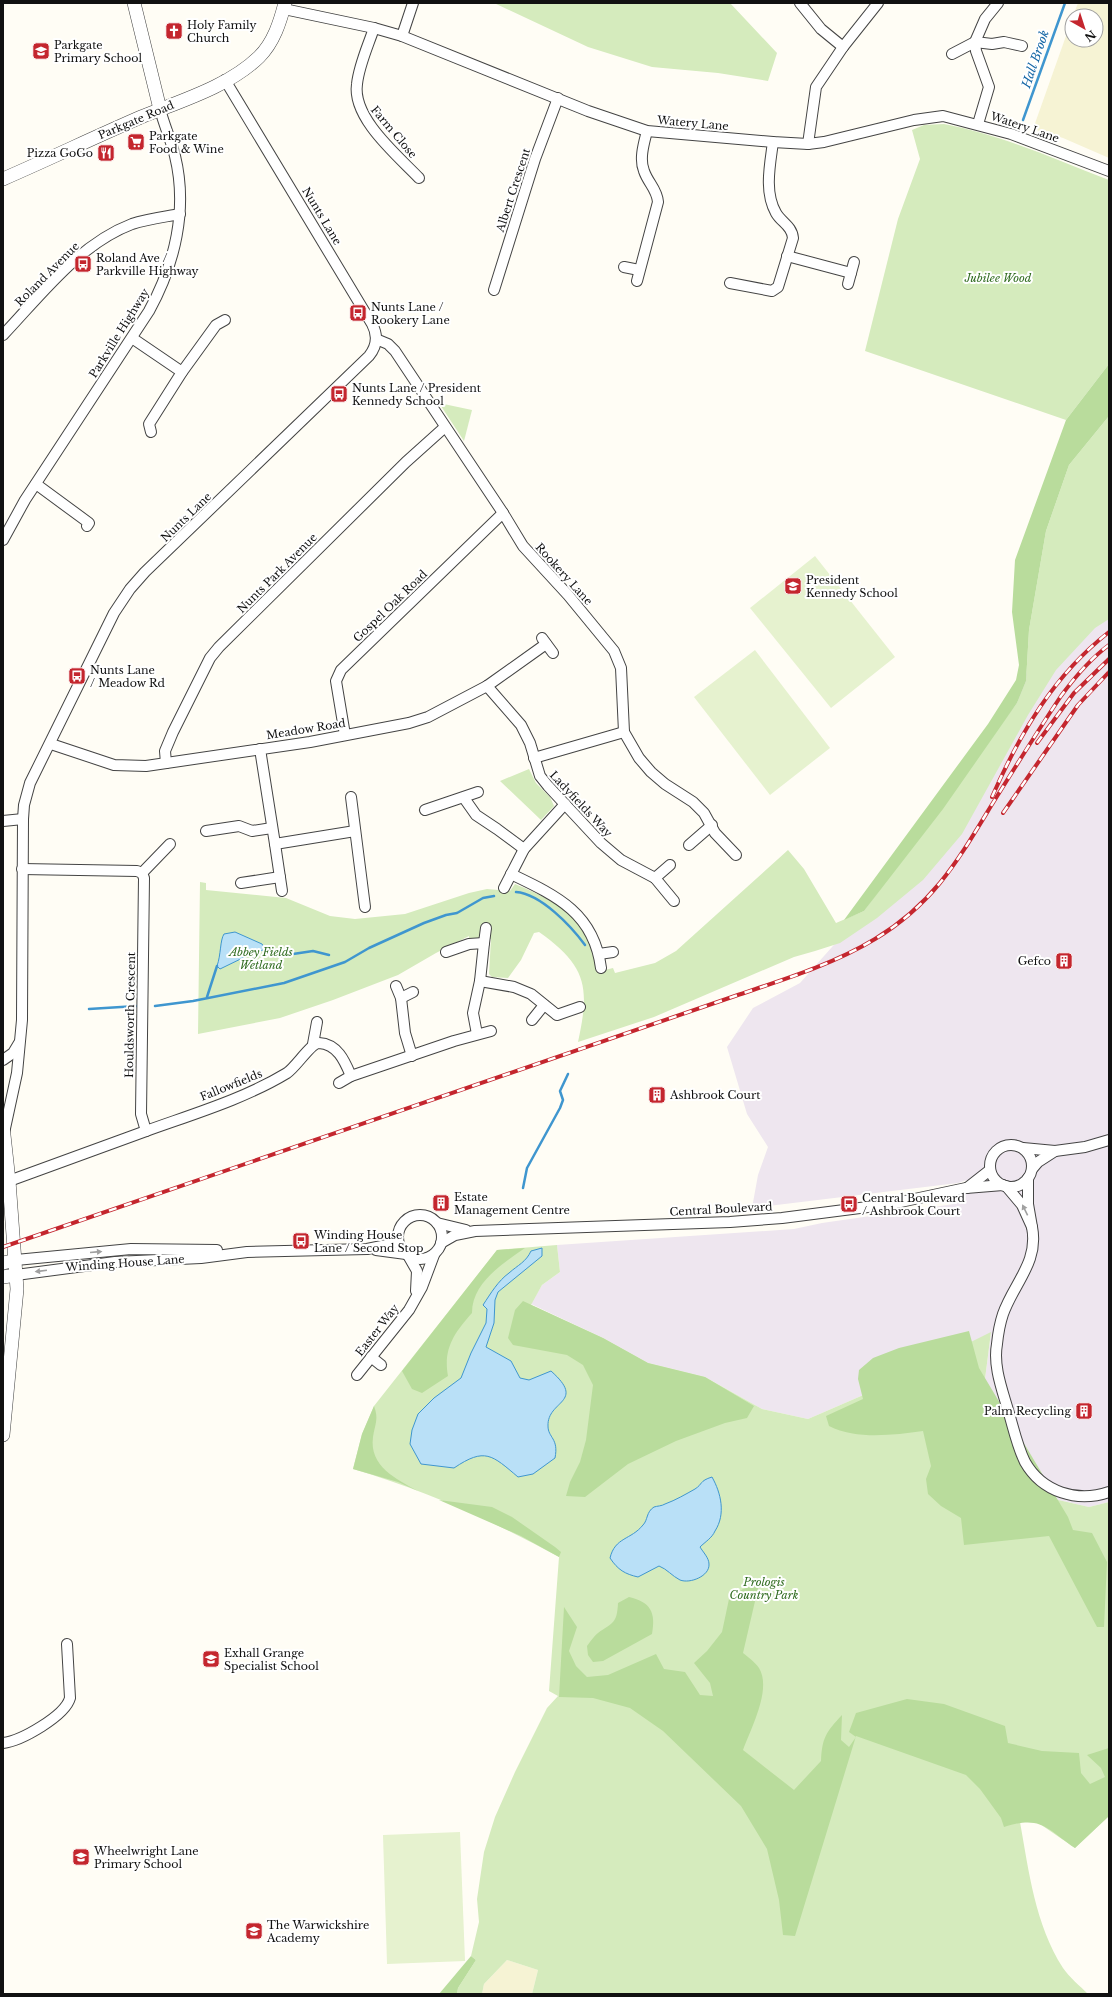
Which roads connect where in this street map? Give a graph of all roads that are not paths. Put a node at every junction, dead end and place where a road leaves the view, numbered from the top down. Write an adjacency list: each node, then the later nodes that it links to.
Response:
1 (134, 3): 15 (street)
2 (413, 3): 8 (street)
3 (800, 3): 11 (street)
4 (878, 3): 11 (street)
5 (998, 3): 9 (street)
6 (285, 6): 7 (street, Watery Lane); 13 (street, Parkgate Road)
7 (374, 28): 8 (street, Watery Lane); 21 (street, Farm Close)
8 (402, 36): 14 (street, Watery Lane)
9 (975, 42): 10 (street); 12 (street); 16 (street)
10 (1022, 46)
11 (843, 47): 19 (street)
12 (952, 54)
13 (225, 80): 15 (street, Parkgate Road); 36 (street, Nunts Lane)
14 (558, 98): 17 (street, Watery Lane); 32 (street, Albert Crescent)
15 (160, 109): 22 (street, Parkgate Road); 23 (street, Parkville Highway)
16 (978, 124): 19 (street, Watery Lane); 20 (street, Watery Lane)
17 (647, 131): 18 (street, Watery Lane); 27 (street)
18 (773, 142): 19 (street, Watery Lane); 24 (street)
19 (808, 144)
20 (1109, 171)
21 (419, 178)
22 (3, 179)
23 (180, 214): 34 (street, Roland Avenue); 35 (street, Parkville Highway)
24 (787, 256): 28 (street); 30 (street)
25 (854, 262): 28 (street)
26 (624, 267): 27 (street)
27 (639, 270): 29 (street)
28 (851, 273): 31 (street)
29 (637, 281)
30 (730, 283)
31 (848, 284)
32 (494, 290)
33 (225, 320): 37 (street)
34 (3, 335)
35 (132, 338): 37 (street); 40 (street, Parkville Highway)
36 (376, 339): 38 (street, Rookery Lane); 48 (street, Nunts Lane)
37 (182, 372): 39 (street)
38 (445, 427): 41 (street, Rookery Lane); 51 (street, Nunts Park Avenue)
39 (151, 432)
40 (36, 484): 42 (street); 43 (street, Parkville Highway)
41 (503, 513): 46 (street, Rookery Lane); 47 (street, Gospel Oak Road)
42 (89, 523)
43 (3, 540)
44 (552, 653): 45 (street, Meadow Road)
45 (487, 686): 47 (street, Meadow Road); 50 (street, Ladyfields Way)
46 (624, 732): 50 (street); 59 (street, Rookery Lane)
47 (345, 735): 49 (street, Meadow Road)
48 (51, 744): 51 (street, Meadow Road); 57 (street, Nunts Lane)
49 (260, 749): 51 (street, Meadow Road); 60 (street)
50 (534, 758): 55 (street, Ladyfields Way)
51 (166, 763)
52 (478, 792): 54 (street)
53 (351, 796): 62 (street)
54 (464, 798): 56 (street); 66 (street)
55 (565, 804): 66 (street); 73 (street, Ladyfields Way)
56 (425, 810)
57 (23, 819): 58 (street); 69 (street, Nunts Lane)
58 (3, 821)
59 (712, 825): 65 (street); 67 (street, Rookery Lane)
60 (272, 828): 61 (street); 64 (street)
61 (206, 831)
62 (355, 831): 64 (street); 78 (street)
63 (170, 844): 70 (street)
64 (275, 844): 72 (street)
65 (689, 846)
66 (524, 849): 71 (street)
67 (736, 855)
68 (670, 865): 73 (street)
69 (22, 868): 70 (street); 95 (street, Nunts Lane)
70 (142, 873): 102 (street, Houldsworth Crescent)
71 (511, 874): 75 (street); 83 (street)
72 (280, 878): 74 (street); 76 (street)
73 (655, 878): 77 (street, Ladyfields Way)
74 (241, 883)
75 (504, 887)
76 (282, 891)
77 (674, 900)
78 (365, 907)
79 (486, 928): 80 (street)
80 (484, 943): 81 (street); 85 (street)
81 (446, 952)
82 (613, 952): 83 (street)
83 (599, 954): 84 (street)
84 (601, 968)
85 (480, 981): 89 (street); 94 (street)
86 (396, 986): 88 (street)
87 (413, 992): 88 (street)
88 (402, 998): 97 (street)
89 (544, 1004): 90 (street); 91 (street)
90 (580, 1007)
91 (532, 1020)
92 (317, 1022): 96 (street, Fallowfields)
93 (491, 1031): 94 (street)
94 (477, 1034): 97 (street)
95 (21, 1036): 98 (street, Nunts Lane); 101 (street, Nunts Lane)
96 (313, 1044): 99 (street); 102 (street, Fallowfields)
97 (412, 1056): 99 (street)
98 (3, 1060)
99 (351, 1076): 100 (street)
100 (339, 1083)
101 (4, 1130): 108 (street)
102 (146, 1131): 108 (street)
103 (1109, 1140): 105 (street)
104 (1023, 1148): 105 (street); 106 (street); 107 (street)
105 (1055, 1151): 107 (street)
106 (990, 1170): 109 (street); 110 (street, Central Boulevard)
107 (1030, 1174): 109 (street); 112 (street)
108 (9, 1181): 120 (street)
109 (1004, 1186): 110 (street, Central Boulevard); 112 (street, one-way to 109)
110 (966, 1188): 113 (street, Central Boulevard)
111 (437, 1223): 113 (street, Central Boulevard); 114 (street); 115 (street)
112 (1032, 1227): 128 (street)
113 (475, 1231): 115 (street, Central Boulevard)
114 (398, 1234): 116 (street, Winding House Lane); 118 (street)
115 (441, 1243): 119 (street)
116 (367, 1249): 117 (street, Winding House Lane); 118 (street, Winding House Lane)
117 (247, 1252): 120 (street, Winding House Lane, one-way to 117); 121 (street, Winding House Lane, one-way to 121)
118 (408, 1255): 119 (street); 123 (street, Easter Way)
119 (434, 1255): 123 (street, Easter Way)
120 (9, 1261): 121 (street)
121 (16, 1274): 122 (street, Winding House Lane); 127 (street)
122 (3, 1277)
123 (415, 1299): 124 (street, Easter Way)
124 (371, 1357): 125 (street); 126 (street, Easter Way)
125 (381, 1365)
126 (358, 1374)
127 (3, 1435)
128 (1109, 1492)
129 (64, 1650): 130 (street)
130 (3, 1743)

